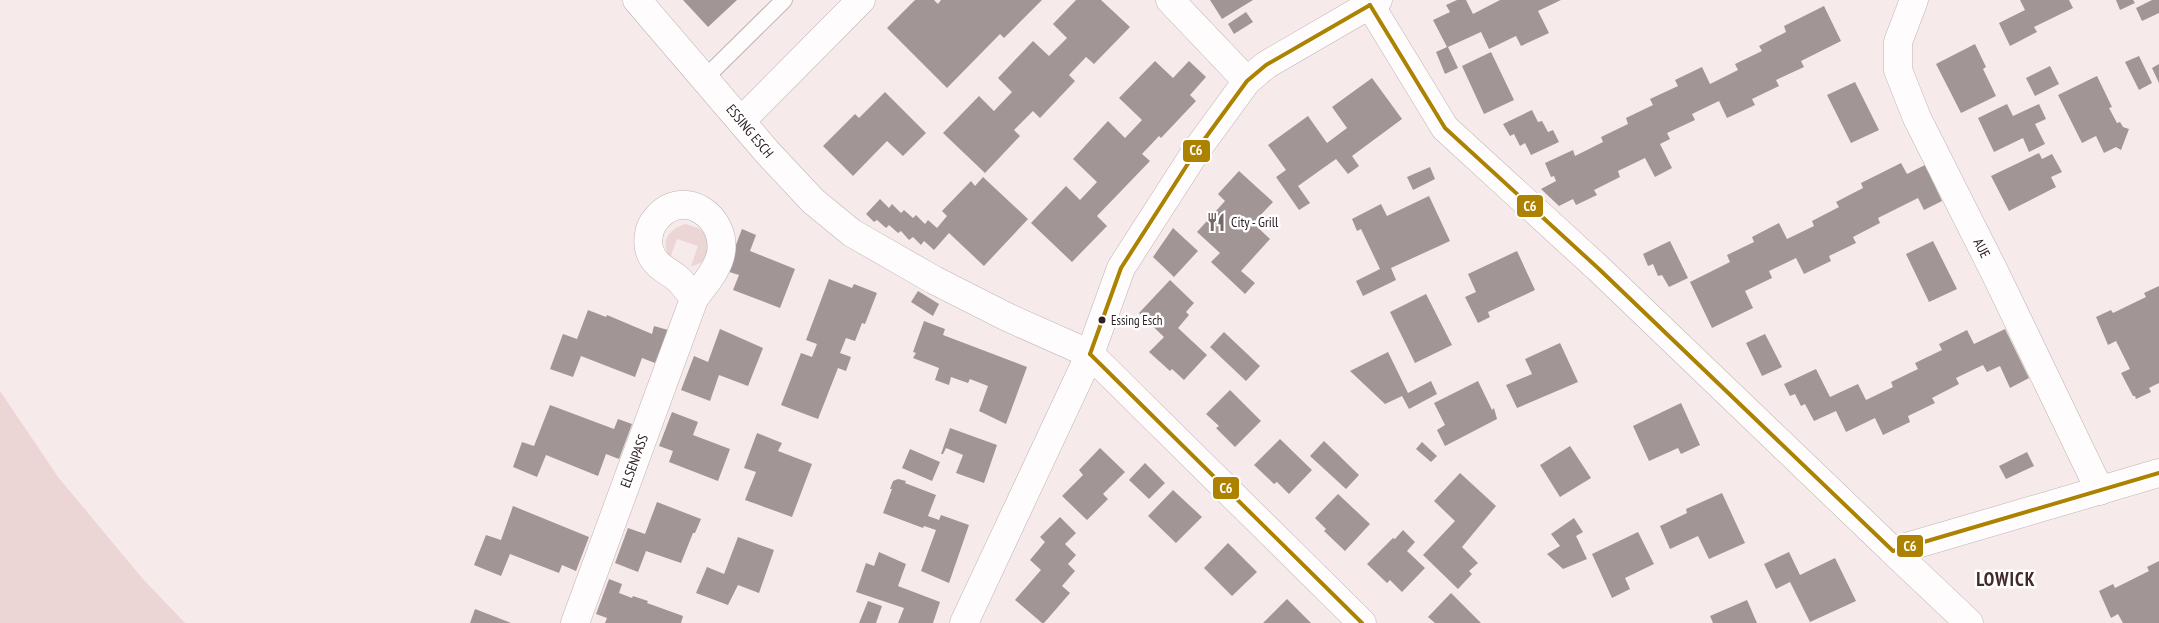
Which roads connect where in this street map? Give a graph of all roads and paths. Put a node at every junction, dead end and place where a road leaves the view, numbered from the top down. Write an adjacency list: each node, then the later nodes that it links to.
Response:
1 (637, 0): 7 (street, ESSING ESCH)
2 (784, 0): 7 (lane)
3 (860, 0): 9 (street)
4 (1170, 0): 8 (street)
5 (1914, 0): 13 (street, AUE)
6 (1371, 2): 8 (street); 14 (street)
7 (705, 78): 9 (street, ESSING ESCH)
8 (1247, 81): 11 (street)
9 (741, 121): 11 (street, ESSING ESCH)
10 (694, 299): 15 (street, ELSENPASS)
11 (1090, 354): 16 (street); 17 (street)
12 (2159, 473): 13 (street)
13 (2100, 490): 14 (street)
14 (1893, 551): 18 (street)
15 (575, 623)
16 (964, 623)
17 (1362, 623)
18 (1969, 623)

